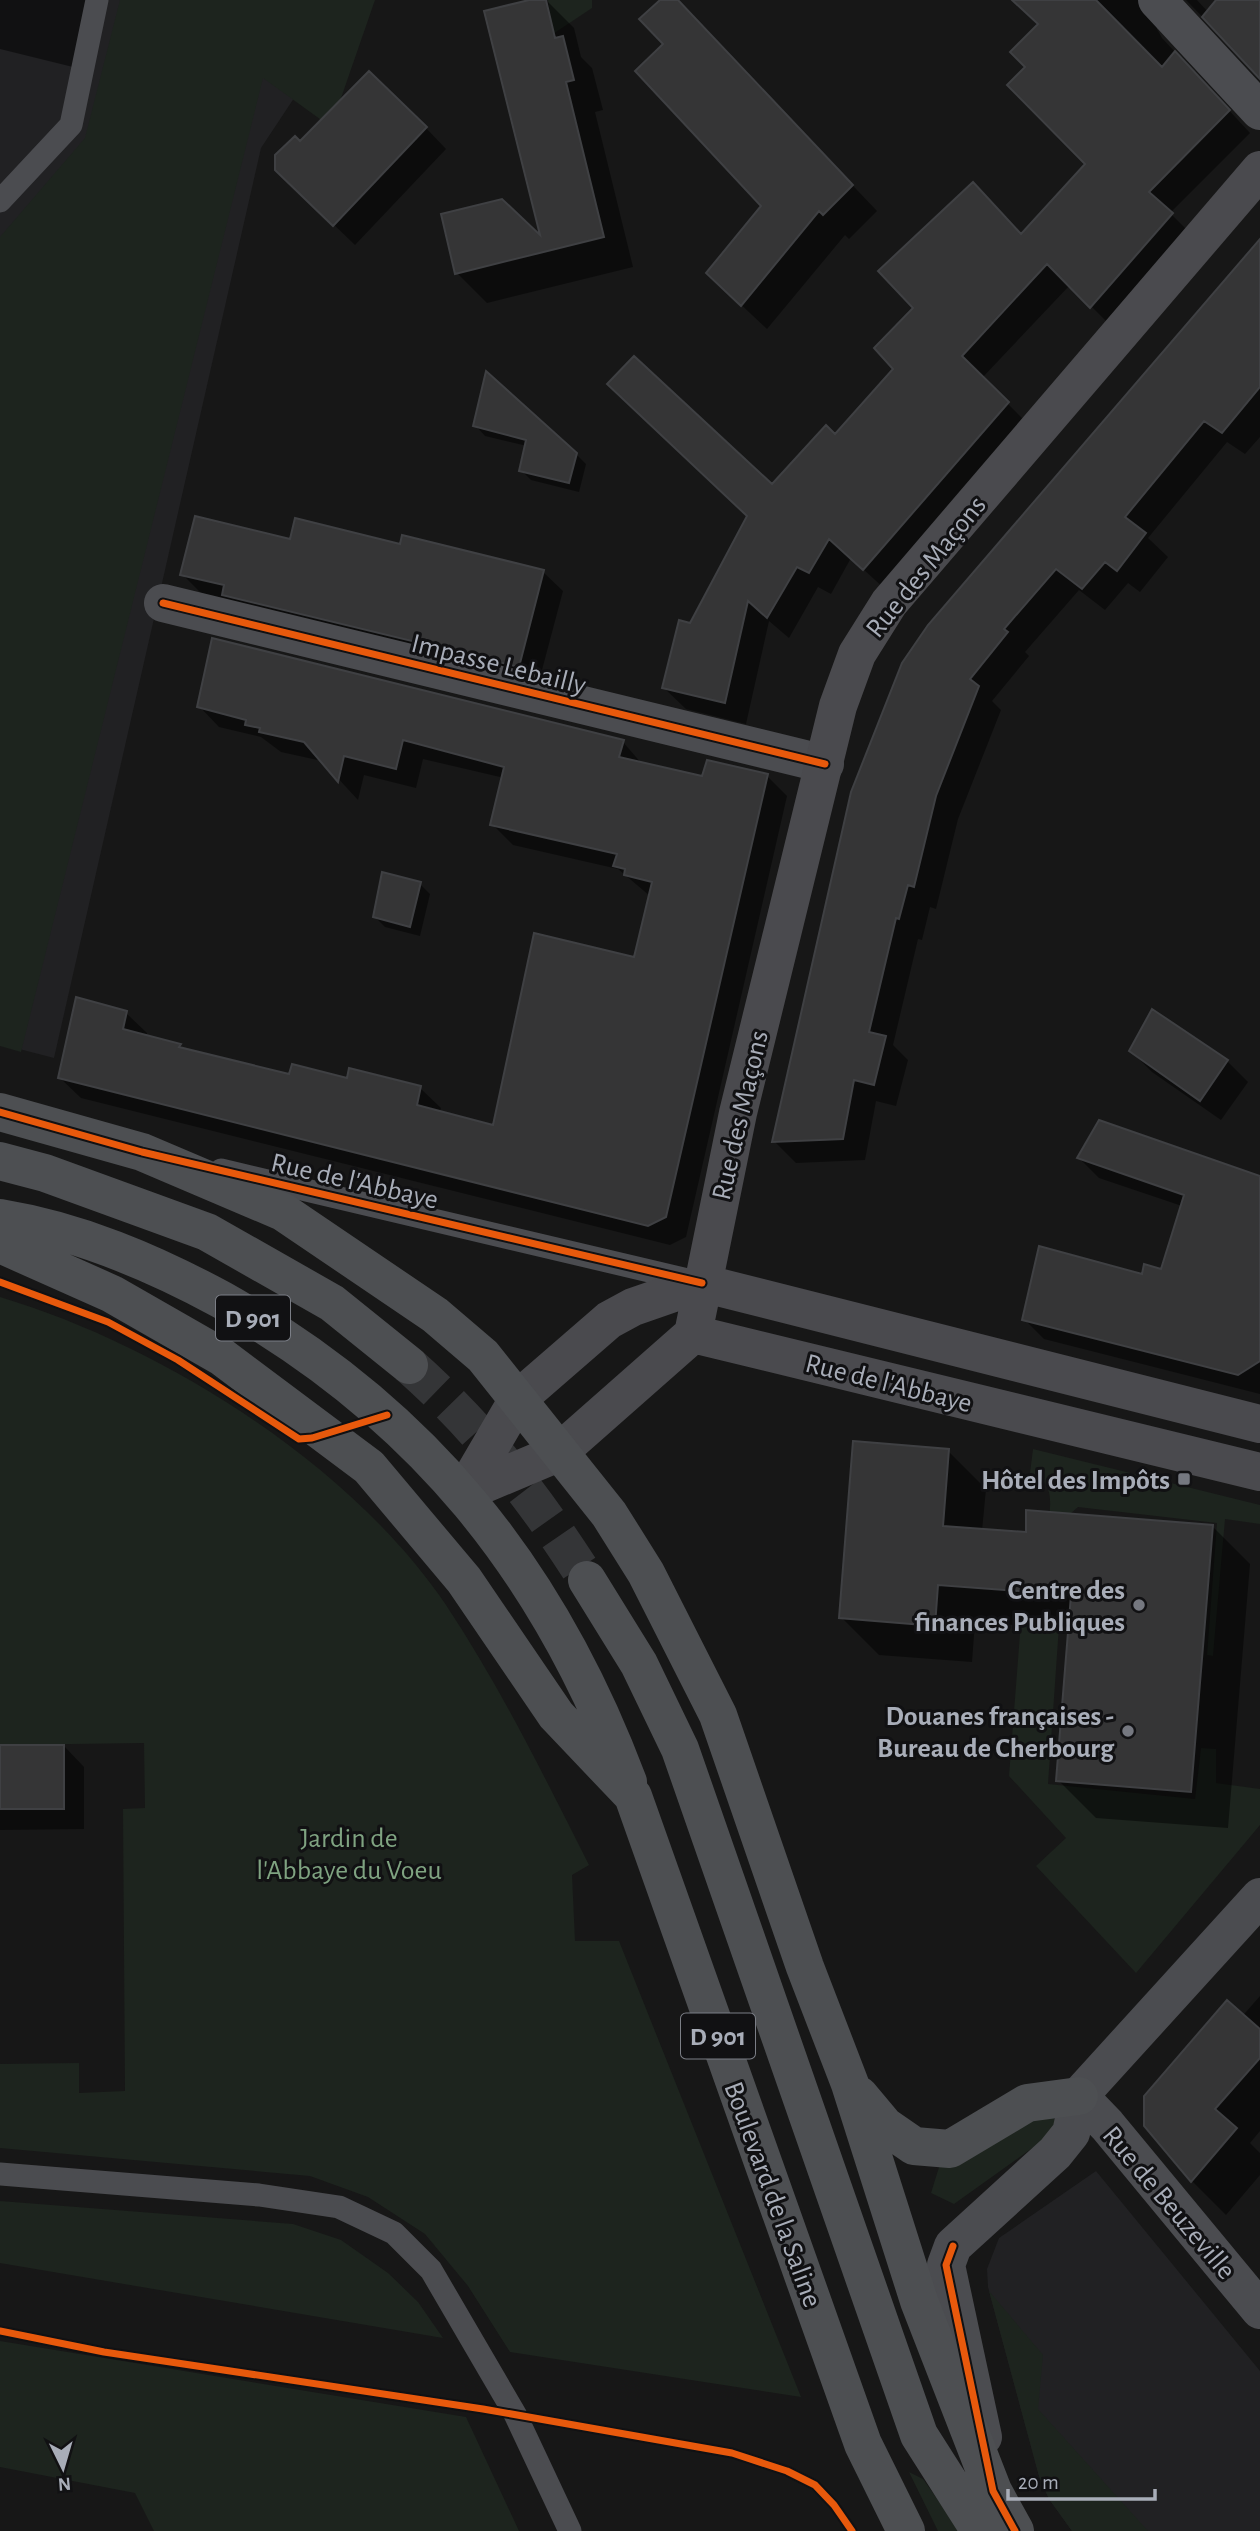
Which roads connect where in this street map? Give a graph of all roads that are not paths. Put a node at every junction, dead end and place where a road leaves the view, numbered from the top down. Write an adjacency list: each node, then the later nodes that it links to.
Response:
1 (97, 0): 5 (lane)
2 (1157, 0): 3 (street)
3 (1260, 111)
4 (1260, 170): 7 (main road, Rue des Maçons)
5 (0, 201)
6 (163, 603): 7 (street, Impasse Lebailly)
7 (825, 764): 13 (main road, Rue des Maçons)
8 (0, 1112): 9 (main road, Rue de l'Abbaye)
9 (142, 1152): 13 (lane, Rue de l'Abbaye); 16 (main road, Rue de l'Abbaye)
10 (0, 1161): 15 (main road, D 901)
11 (0, 1218): 20 (main road, D 901)
12 (0, 1244): 22 (main road, Boulevard de la Saline / D 901)
13 (702, 1283): 14 (main road, Rue des Maçons); 16 (main road); 17 (main road, Rue de l'Abbaye)
14 (693, 1334): 18 (main road); 19 (main road, Rue de l'Abbaye)
15 (409, 1365)
16 (518, 1399): 18 (main road, Rue de l'Abbaye); 20 (main road)
17 (1260, 1424)
18 (558, 1453): 20 (main road); 24 (main road, Rue de l'Abbaye)
19 (1260, 1472)
20 (463, 1493): 22 (main road, D 901)
21 (587, 1580): 25 (main road, Boulevard de la Saline / D 901)
22 (633, 1796): 32 (main road, Boulevard de la Saline / D 901)
23 (1260, 1897): 27 (street)
24 (805, 1967): 25 (main road); 26 (main road)
25 (755, 1968): 33 (main road, Boulevard de la Saline / D 901)
26 (850, 2084): 27 (main road); 30 (main road)
27 (1079, 2096): 29 (street, Rue de Beuzeville); 30 (street)
28 (0, 2174): 31 (lane)
29 (1260, 2310)
30 (993, 2491): 34 (main road)
31 (570, 2531)
32 (906, 2531)
33 (980, 2531)
34 (1015, 2531)

